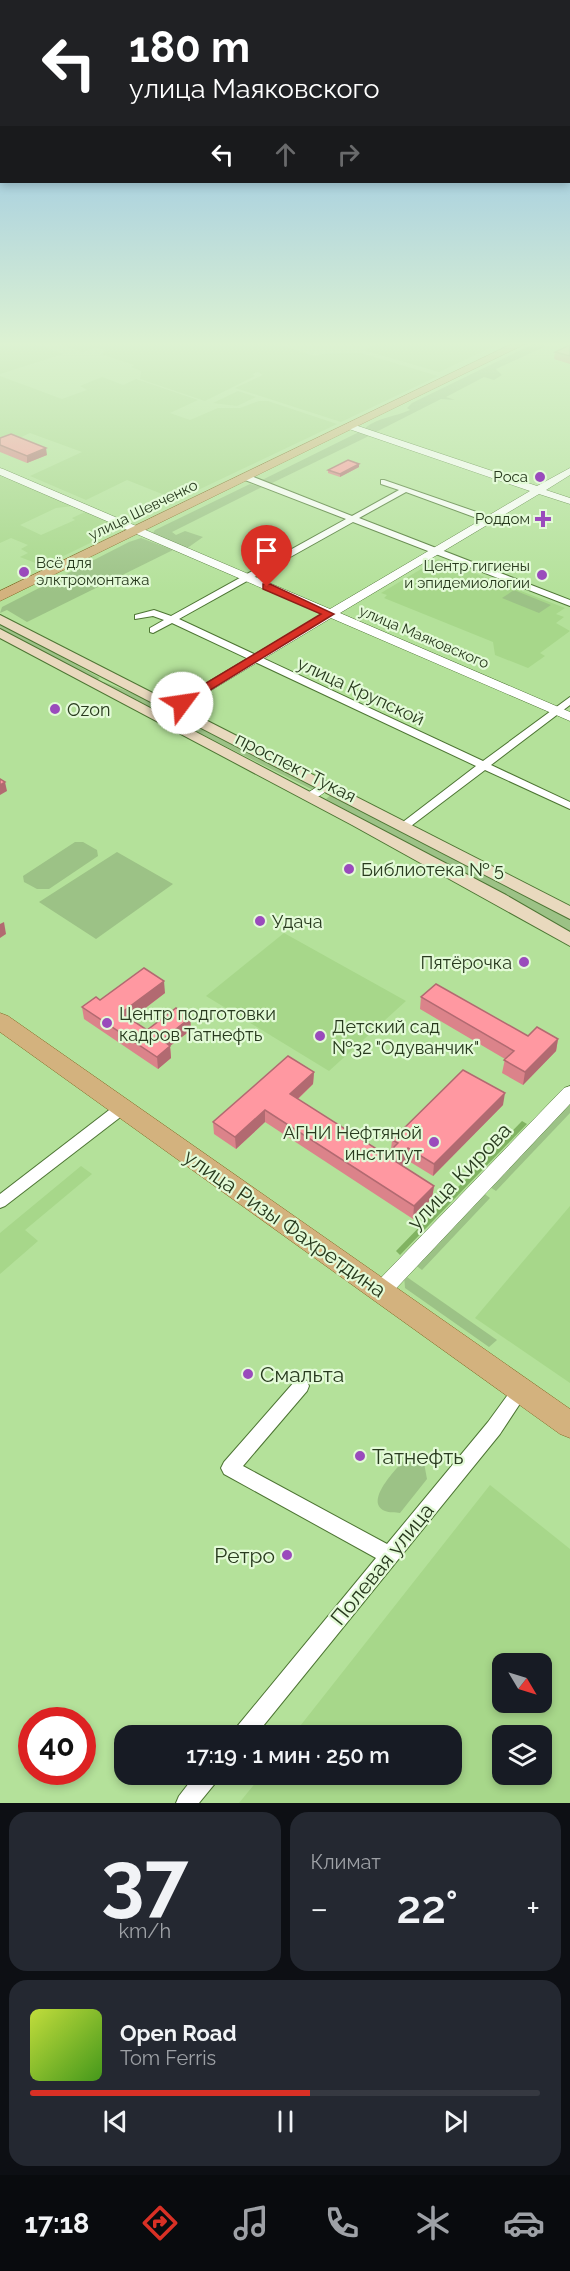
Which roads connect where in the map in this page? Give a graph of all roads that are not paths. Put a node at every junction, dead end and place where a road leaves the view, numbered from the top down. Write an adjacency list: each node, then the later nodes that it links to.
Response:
1 (356, 425): 2 (main road, улица Шевченко)
2 (352, 427): 5 (main road, улица Шевченко); 8 (street)
3 (0, 471): 12 (street, улица Маяковского)
4 (570, 471): 8 (street)
5 (248, 478): 10 (street); 12 (main road, улица Шевченко)
6 (384, 482): 7 (street)
7 (406, 489): 10 (street); 11 (street)
8 (537, 490): 9 (street); 11 (street)
9 (570, 501)
10 (352, 519): 13 (street); 14 (street)
11 (488, 519): 13 (street)
12 (138, 531): 14 (street, улица Маяковского); 15 (main road, улица Шевченко)
13 (436, 551): 16 (street); 17 (street)
14 (246, 578): 17 (street, улица Маяковского); 20 (street)
15 (0, 597)
16 (570, 603)
17 (329, 614): 23 (street); 27 (street, улица Маяковского)
18 (138, 617): 20 (street, улица Крупской)
19 (0, 619): 24 (main road, проспект Тукая)
20 (171, 619): 21 (street); 23 (street, улица Крупской)
21 (153, 630)
22 (0, 633): 24 (main road, проспект Тукая)
23 (254, 659): 26 (street); 29 (street, улица Крупской)
24 (102, 680): 26 (main road, проспект Тукая); 30 (main road, проспект Тукая)
25 (570, 700): 27 (street)
26 (171, 709): 30 (main road, проспект Тукая)
27 (555, 711): 28 (street, улица Маяковского); 29 (street)
28 (570, 717)
29 (484, 767): 31 (street, улица Крупской); 32 (street)
30 (317, 791): 32 (main road, проспект Тукая); 34 (main road, проспект Тукая)
31 (570, 806)
32 (403, 827): 33 (main road, проспект Тукая)
33 (570, 913)
34 (570, 940)
35 (0, 1021): 37 (main road, улица Ризы Фахретдина)
36 (570, 1093): 39 (street, улица Кирова)
37 (122, 1108): 38 (street); 39 (main road, улица Ризы Фахретдина)
38 (0, 1202)
39 (381, 1291): 41 (main road, улица Ризы Фахретдина)
40 (301, 1386): 43 (street)
41 (521, 1390): 42 (main road, улица Ризы Фахретдина); 43 (street, Полевая улица)
42 (570, 1425)
43 (389, 1555): 44 (street, Полевая улица)
44 (251, 1725)
45 (201, 1785): 46 (street)
46 (186, 1803)

